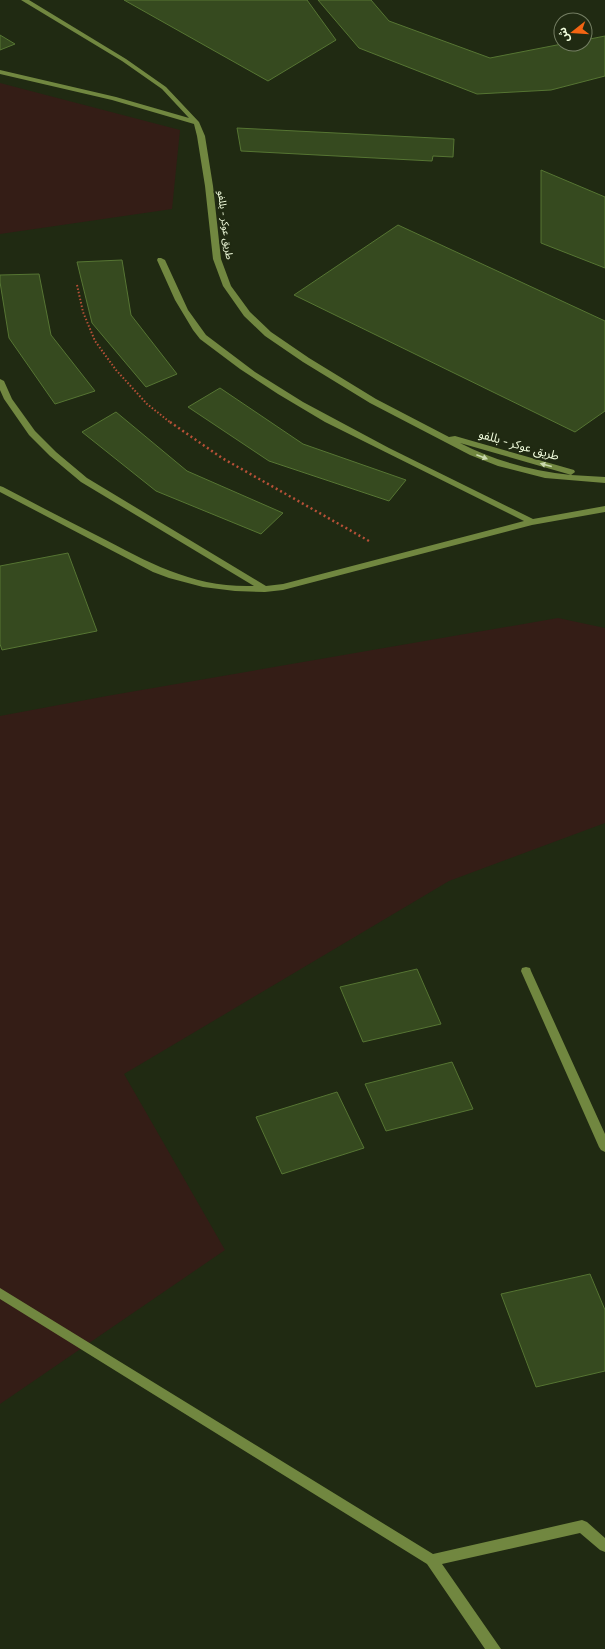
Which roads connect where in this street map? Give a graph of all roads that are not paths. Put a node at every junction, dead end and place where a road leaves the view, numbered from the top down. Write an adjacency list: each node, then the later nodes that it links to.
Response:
1 (24, 0): 3 (street, طريق عوكر - بللفو)
2 (0, 72): 3 (street)
3 (197, 123): 6 (street, طريق عوكر - بللفو)
4 (162, 260): 9 (street)
5 (0, 381): 10 (street)
6 (601, 479)
7 (0, 489): 10 (street)
8 (605, 510): 9 (street)
9 (532, 522): 10 (street)
10 (265, 589)
11 (526, 972): 12 (street)
12 (605, 1146)
13 (0, 1293): 15 (street)
14 (605, 1546): 15 (street)
15 (432, 1560): 16 (street)
16 (494, 1649)

